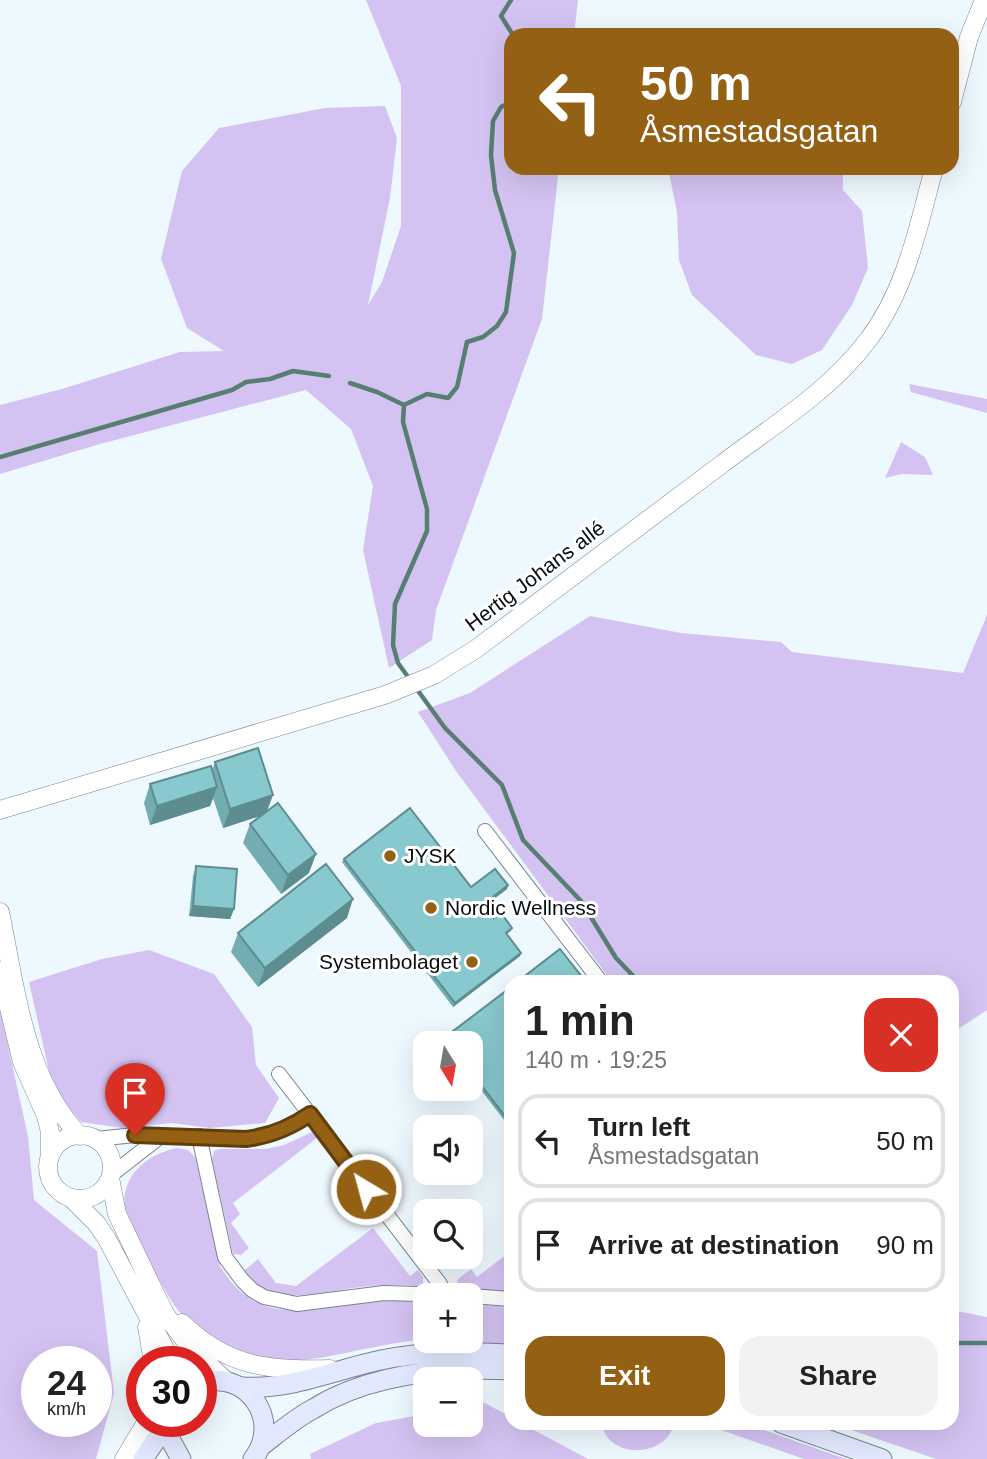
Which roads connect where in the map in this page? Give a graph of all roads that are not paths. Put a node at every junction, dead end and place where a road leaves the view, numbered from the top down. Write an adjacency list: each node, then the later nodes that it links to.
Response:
1 (984, 0): 2 (street)
2 (959, 75)
3 (932, 175): 4 (street, Hertig Johans allé)
4 (0, 810)
5 (485, 831): 8 (street)
6 (0, 912): 13 (street)
7 (0, 971): 14 (street)
8 (596, 975)
9 (279, 1074): 10 (street)
10 (310, 1114): 12 (street); 17 (street)
11 (161, 1136): 12 (street); 13 (street); 15 (street)
12 (199, 1136): 19 (street)
13 (88, 1138): 14 (street); 15 (street)
14 (50, 1157): 16 (street)
15 (111, 1177): 16 (street); 18 (street)
16 (70, 1197): 22 (street)
17 (439, 1283)
18 (154, 1287): 26 (street); 29 (street)
19 (413, 1293)
20 (483, 1297): 21 (street)
21 (504, 1298)
22 (143, 1309): 23 (street); 24 (street)
23 (150, 1346)
24 (163, 1346)
25 (504, 1354): 26 (main road)
26 (345, 1368): 29 (main road)
27 (504, 1370): 34 (main road)
28 (217, 1383): 29 (main road)
29 (234, 1384): 34 (main road)
30 (801, 1430): 38 (main road)
31 (137, 1437): 35 (street)
32 (158, 1437): 36 (main road)
33 (170, 1437): 37 (main road)
34 (257, 1454)
35 (124, 1459)
36 (143, 1459)
37 (181, 1459)
38 (882, 1459)

